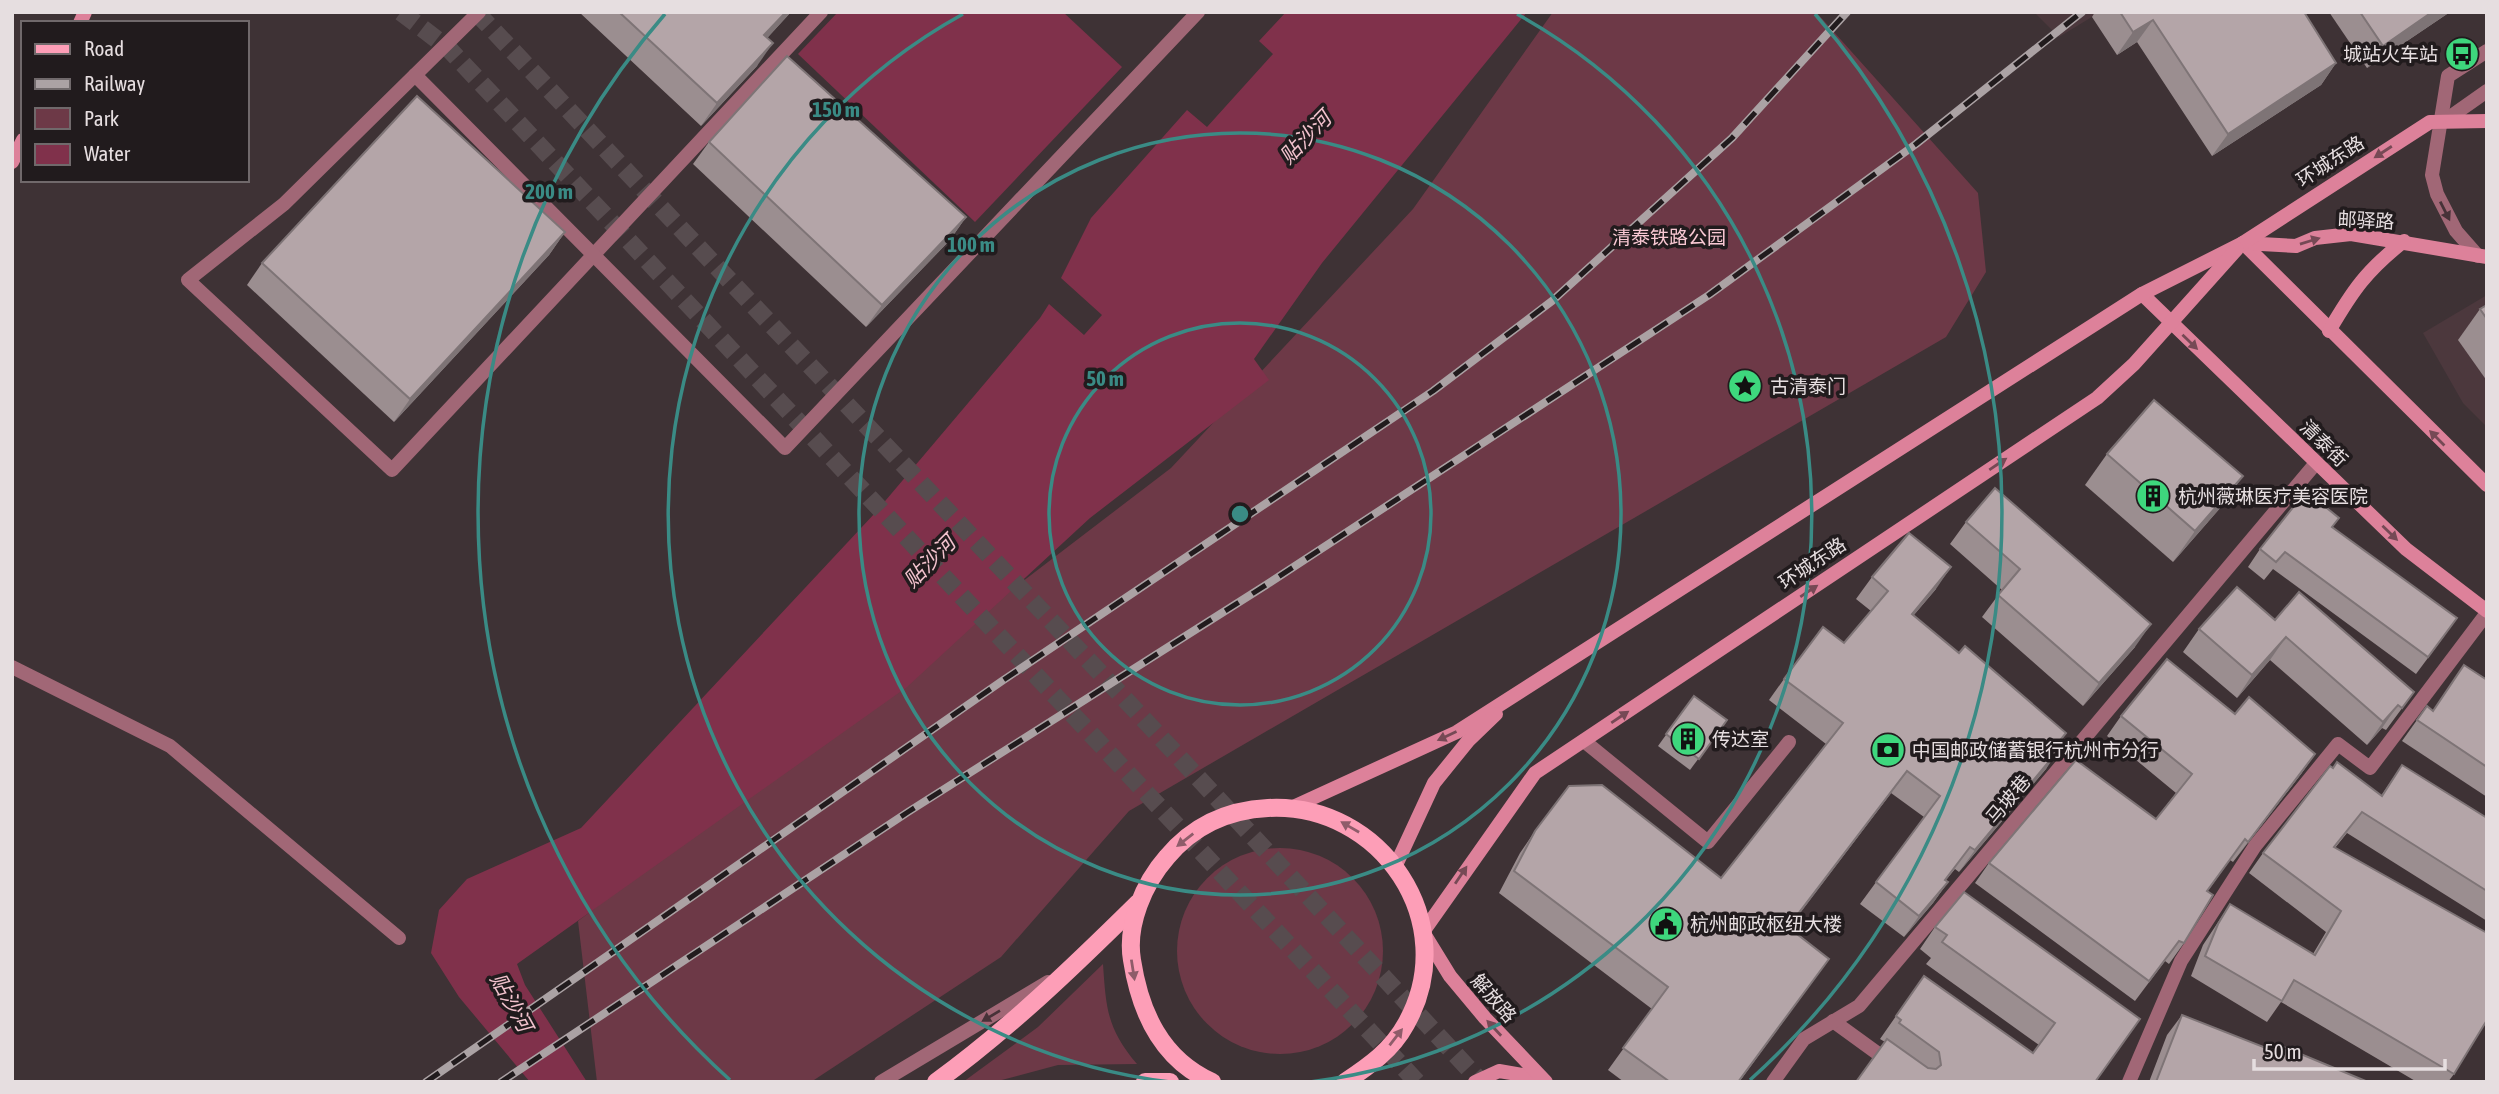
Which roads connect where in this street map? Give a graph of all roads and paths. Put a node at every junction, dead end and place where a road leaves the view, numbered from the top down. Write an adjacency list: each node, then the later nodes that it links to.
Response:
1 (479, 12): 5 (street)
2 (821, 12): 13 (street)
3 (1198, 12): 13 (street)
4 (2487, 51): 8 (street)
5 (415, 75): 13 (street); 13 (street)
6 (2487, 91): 8 (street, 环城东路)
7 (2487, 121): 8 (main road, 环城东路)
8 (2442, 122): 12 (main road, 环城东路, one-way to 12); 14 (street, one-way to 14)
9 (21, 144): 10 (main road)
10 (12, 162)
11 (2404, 241): 12 (main road, 邮驿路, one-way to 11); 14 (main road, 邮驿路); 17 (main road)
12 (2243, 243): 15 (main road, 环城东路); 16 (main road, 环城东路); 17 (main road)
13 (592, 256)
14 (2482, 257)
15 (2142, 294): 16 (main road, 清泰街); 22 (main road, 环城东路)
16 (2171, 323): 18 (main road, 清泰街, one-way to 18); 23 (main road, 环城东路, one-way to 16)
17 (2329, 331): 19 (main road, one-way to 17)
18 (2316, 463): 20 (main road, 清泰街, one-way to 20); 31 (street, 马坡巷)
19 (2487, 485)
20 (2487, 612): 42 (street)
21 (12, 667): 29 (street)
22 (1525, 687): 25 (main road, one-way to 25); 26 (main road)
23 (1584, 741): 24 (street); 28 (main road, 环城东路, one-way to 23)
24 (1789, 742)
25 (1293, 807): 26 (main road, one-way to 25); 27 (main road, one-way to 27)
26 (1396, 865): 28 (main road)
27 (1138, 903): 30 (main road); 37 (main road, one-way to 37)
28 (1423, 932): 32 (main road, 解放路, one-way to 28); 38 (main road, one-way to 28)
29 (398, 937)
30 (1071, 969): 33 (street, one-way to 33); 34 (main road)
31 (1833, 1021): 40 (street, 马坡巷); 41 (street)
32 (1544, 1080): 39 (main road)
33 (881, 1082)
34 (936, 1082)
35 (1145, 1082): 36 (main road)
36 (1170, 1082)
37 (1212, 1082)
38 (1345, 1082)
39 (1475, 1082)
40 (1773, 1082)
41 (1917, 1082)
42 (2129, 1082)

